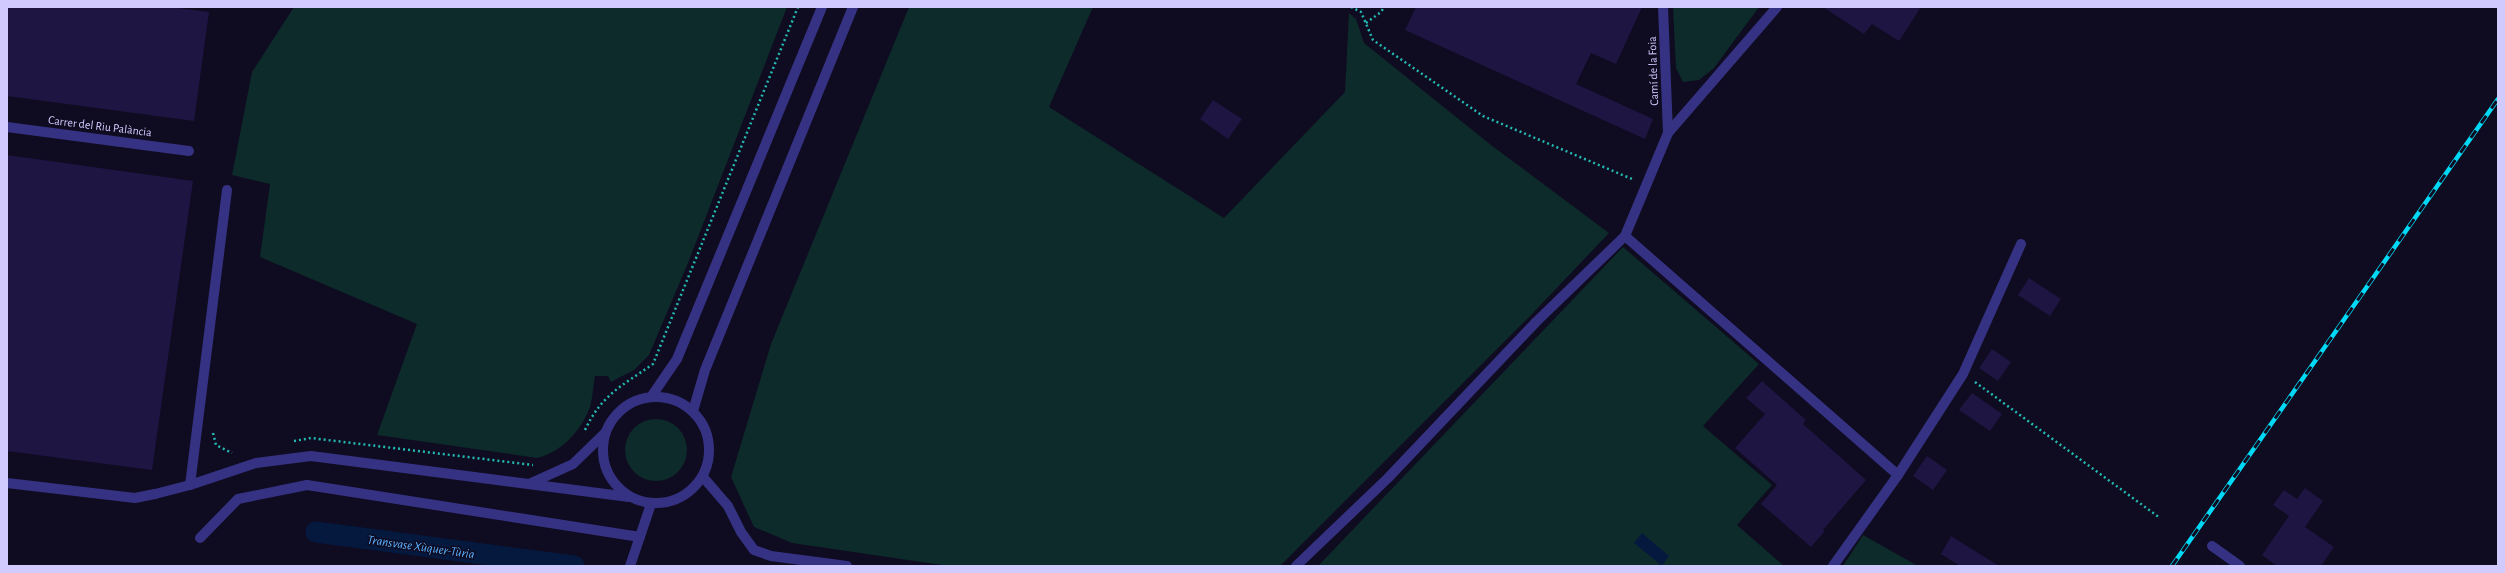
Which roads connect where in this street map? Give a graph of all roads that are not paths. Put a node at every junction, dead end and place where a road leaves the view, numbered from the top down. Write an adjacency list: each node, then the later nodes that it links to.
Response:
1 (822, 7): 11 (street)
2 (853, 7): 12 (street)
3 (1663, 7): 6 (street, Camí de la Foia)
4 (1777, 7): 6 (street)
5 (7, 127): 7 (street, Carrer del Riu Palància)
6 (1668, 133): 9 (street)
7 (189, 151)
8 (227, 190): 18 (street)
9 (1625, 236): 14 (street); 26 (street)
10 (2021, 244): 14 (street)
11 (651, 397): 12 (street); 13 (street)
12 (693, 411): 15 (street)
13 (606, 432): 17 (street); 19 (street)
14 (1898, 475): 27 (street)
15 (703, 477): 20 (street); 25 (street)
16 (7, 483): 18 (street)
17 (529, 484): 18 (street); 19 (street)
18 (190, 485)
19 (629, 497): 20 (street)
20 (651, 504): 22 (street)
21 (200, 538): 22 (street)
22 (639, 542): 24 (street)
23 (2212, 546): 28 (street)
24 (630, 566)
25 (847, 566)
26 (1296, 566)
27 (1833, 566)
28 (2240, 566)

